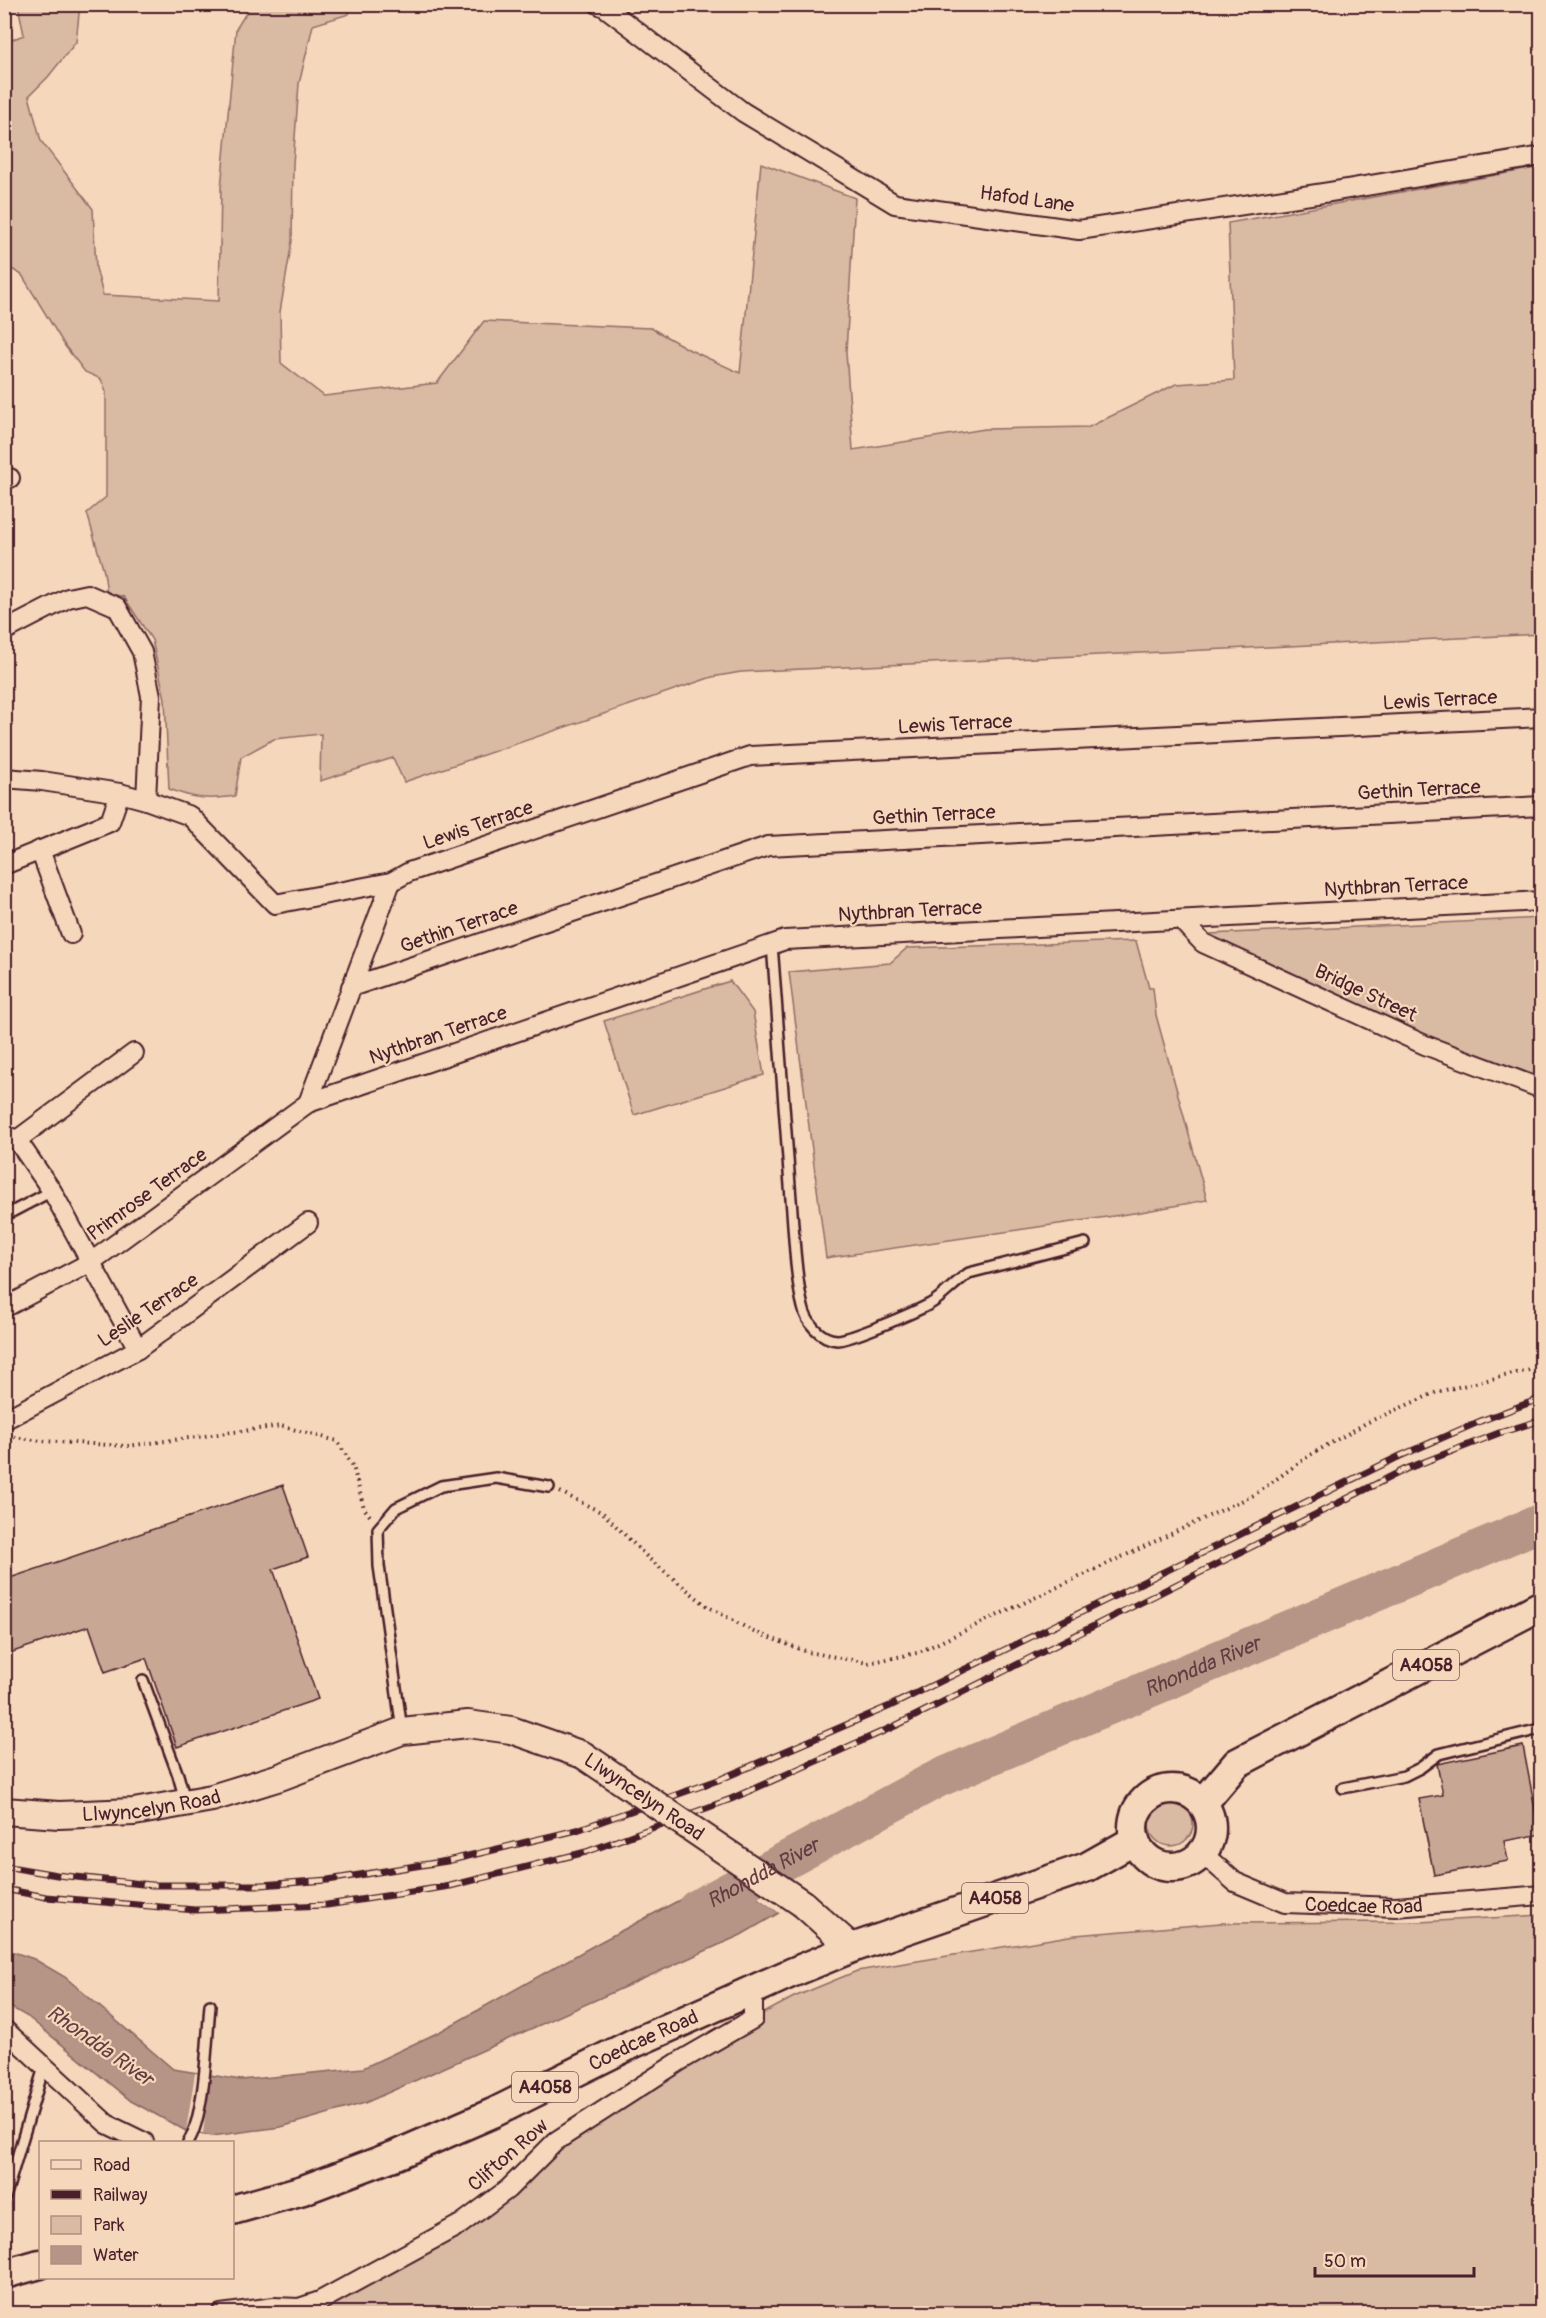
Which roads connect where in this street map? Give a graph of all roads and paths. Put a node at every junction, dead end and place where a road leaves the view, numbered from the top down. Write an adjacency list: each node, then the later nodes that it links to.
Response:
1 (598, 4): 2 (street, Hafod Lane)
2 (1542, 156)
3 (4, 631): 7 (street)
4 (1542, 717): 11 (street, Lewis Terrace)
5 (4, 778): 6 (street)
6 (120, 793): 7 (street); 9 (street)
7 (146, 800): 11 (street, Lewis Terrace)
8 (1542, 806): 16 (street, Gethin Terrace)
9 (40, 850): 10 (street); 14 (street)
10 (4, 865)
11 (391, 882): 16 (street)
12 (1542, 901): 13 (street, Nythbran Terrace)
13 (1181, 920): 15 (street, Nythbran Terrace); 18 (street, Bridge Street)
14 (71, 933)
15 (772, 944): 19 (street, Nythbran Terrace); 24 (lane)
16 (351, 987): 19 (street)
17 (134, 1053): 20 (street)
18 (1542, 1089)
19 (308, 1103): 25 (street, Primrose Terrace)
20 (11, 1138): 21 (street)
21 (52, 1191): 22 (lane); 25 (street)
22 (4, 1216)
23 (308, 1223): 27 (street, Leslie Terrace)
24 (1085, 1243)
25 (91, 1262): 26 (street, Primrose Terrace); 27 (street)
26 (4, 1308)
27 (138, 1349): 29 (street, Leslie Terrace)
28 (1542, 1367): 31 (path)
29 (4, 1420)
30 (4, 1436): 32 (path)
31 (549, 1487): 32 (lane)
32 (378, 1529): 36 (lane)
33 (1542, 1605): 39 (main road, A4058)
34 (143, 1680): 38 (lane)
35 (1541, 1730): 37 (lane)
36 (402, 1731): 38 (main road, Llwyncelyn Road); 44 (main road, Llwyncelyn Road, bridge)
37 (1343, 1788)
38 (186, 1803): 40 (main road, Llwyncelyn Road)
39 (1203, 1803): 41 (main road); 42 (main road)
40 (4, 1811)
41 (1135, 1840): 42 (main road); 44 (main road, A4058)
42 (1202, 1853): 43 (street, Coedcae Road)
43 (1542, 1895)
44 (852, 1948): 45 (main road, Coedcae Road / A4058)
45 (753, 1990): 52 (main road, Coedcae Road / A4058); 55 (street, Clifton Row)
46 (210, 2005): 50 (lane)
47 (4, 2029): 48 (street)
48 (44, 2067): 49 (street); 51 (lane)
49 (142, 2141)
50 (189, 2141)
51 (4, 2201)
52 (234, 2209)
53 (39, 2264): 54 (main road)
54 (6, 2273)
55 (221, 2313)

